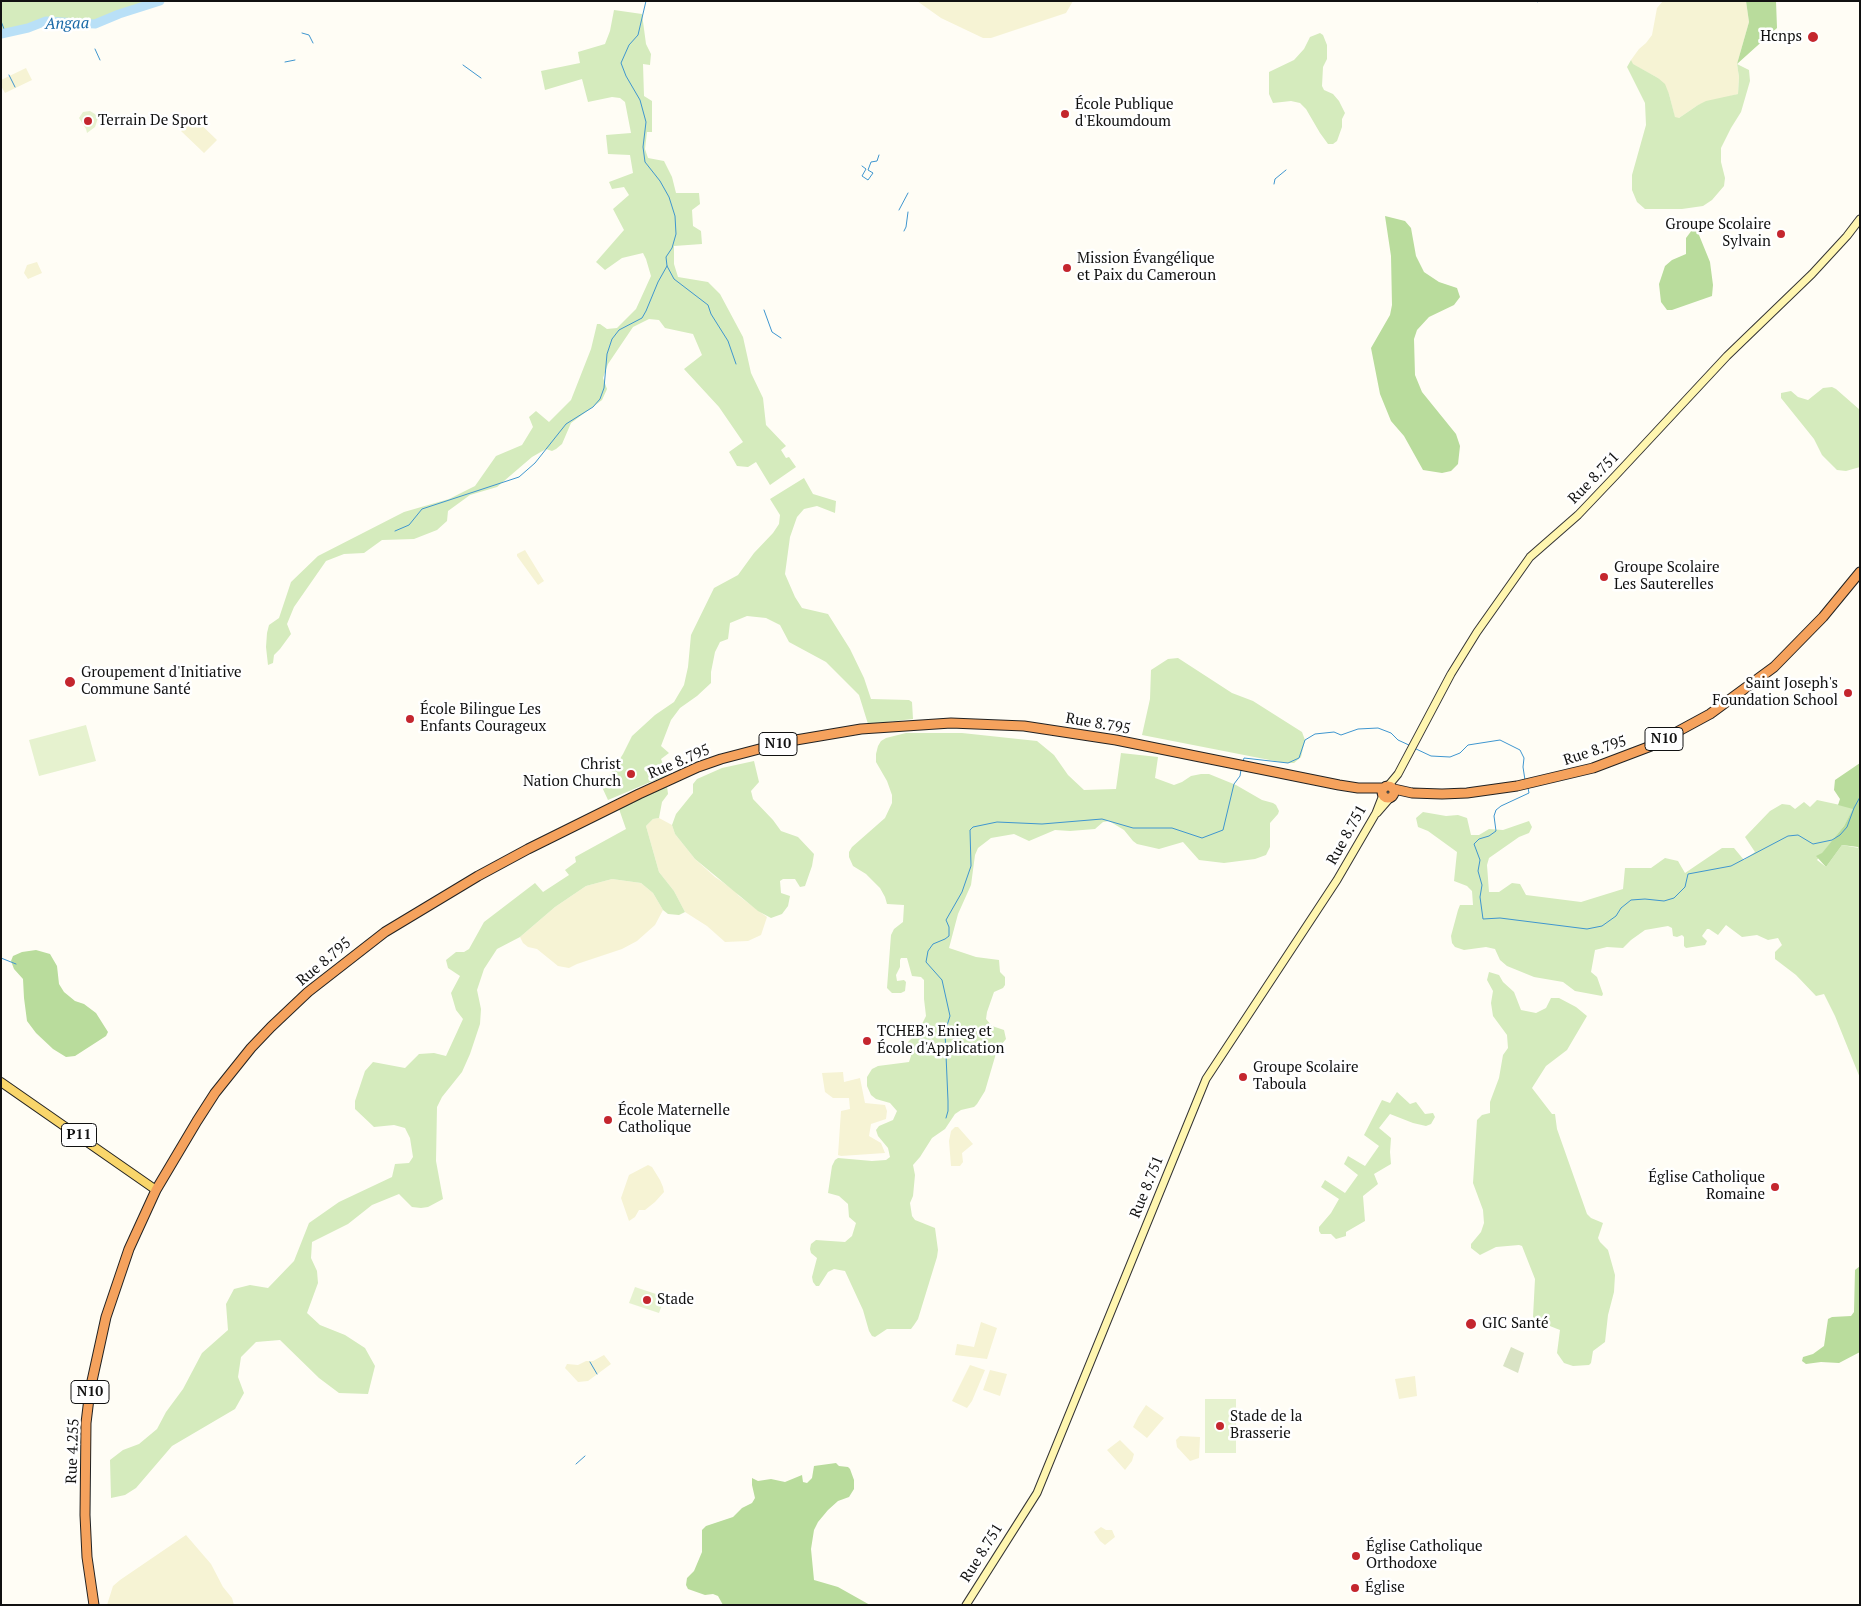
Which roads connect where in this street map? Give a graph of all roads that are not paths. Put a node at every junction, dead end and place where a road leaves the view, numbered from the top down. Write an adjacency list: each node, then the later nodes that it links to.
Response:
1 (1860, 219): 3 (main road, Rue 8.751)
2 (1860, 572): 3 (highway, Rue 8.795 / N10)
3 (1388, 792): 5 (highway, Rue 8.795 / N10); 7 (main road, Rue 8.751)
4 (1, 1082): 5 (main road, P11)
5 (156, 1190): 6 (highway, Rue 4.255 / N10)
6 (94, 1605)
7 (966, 1605)

